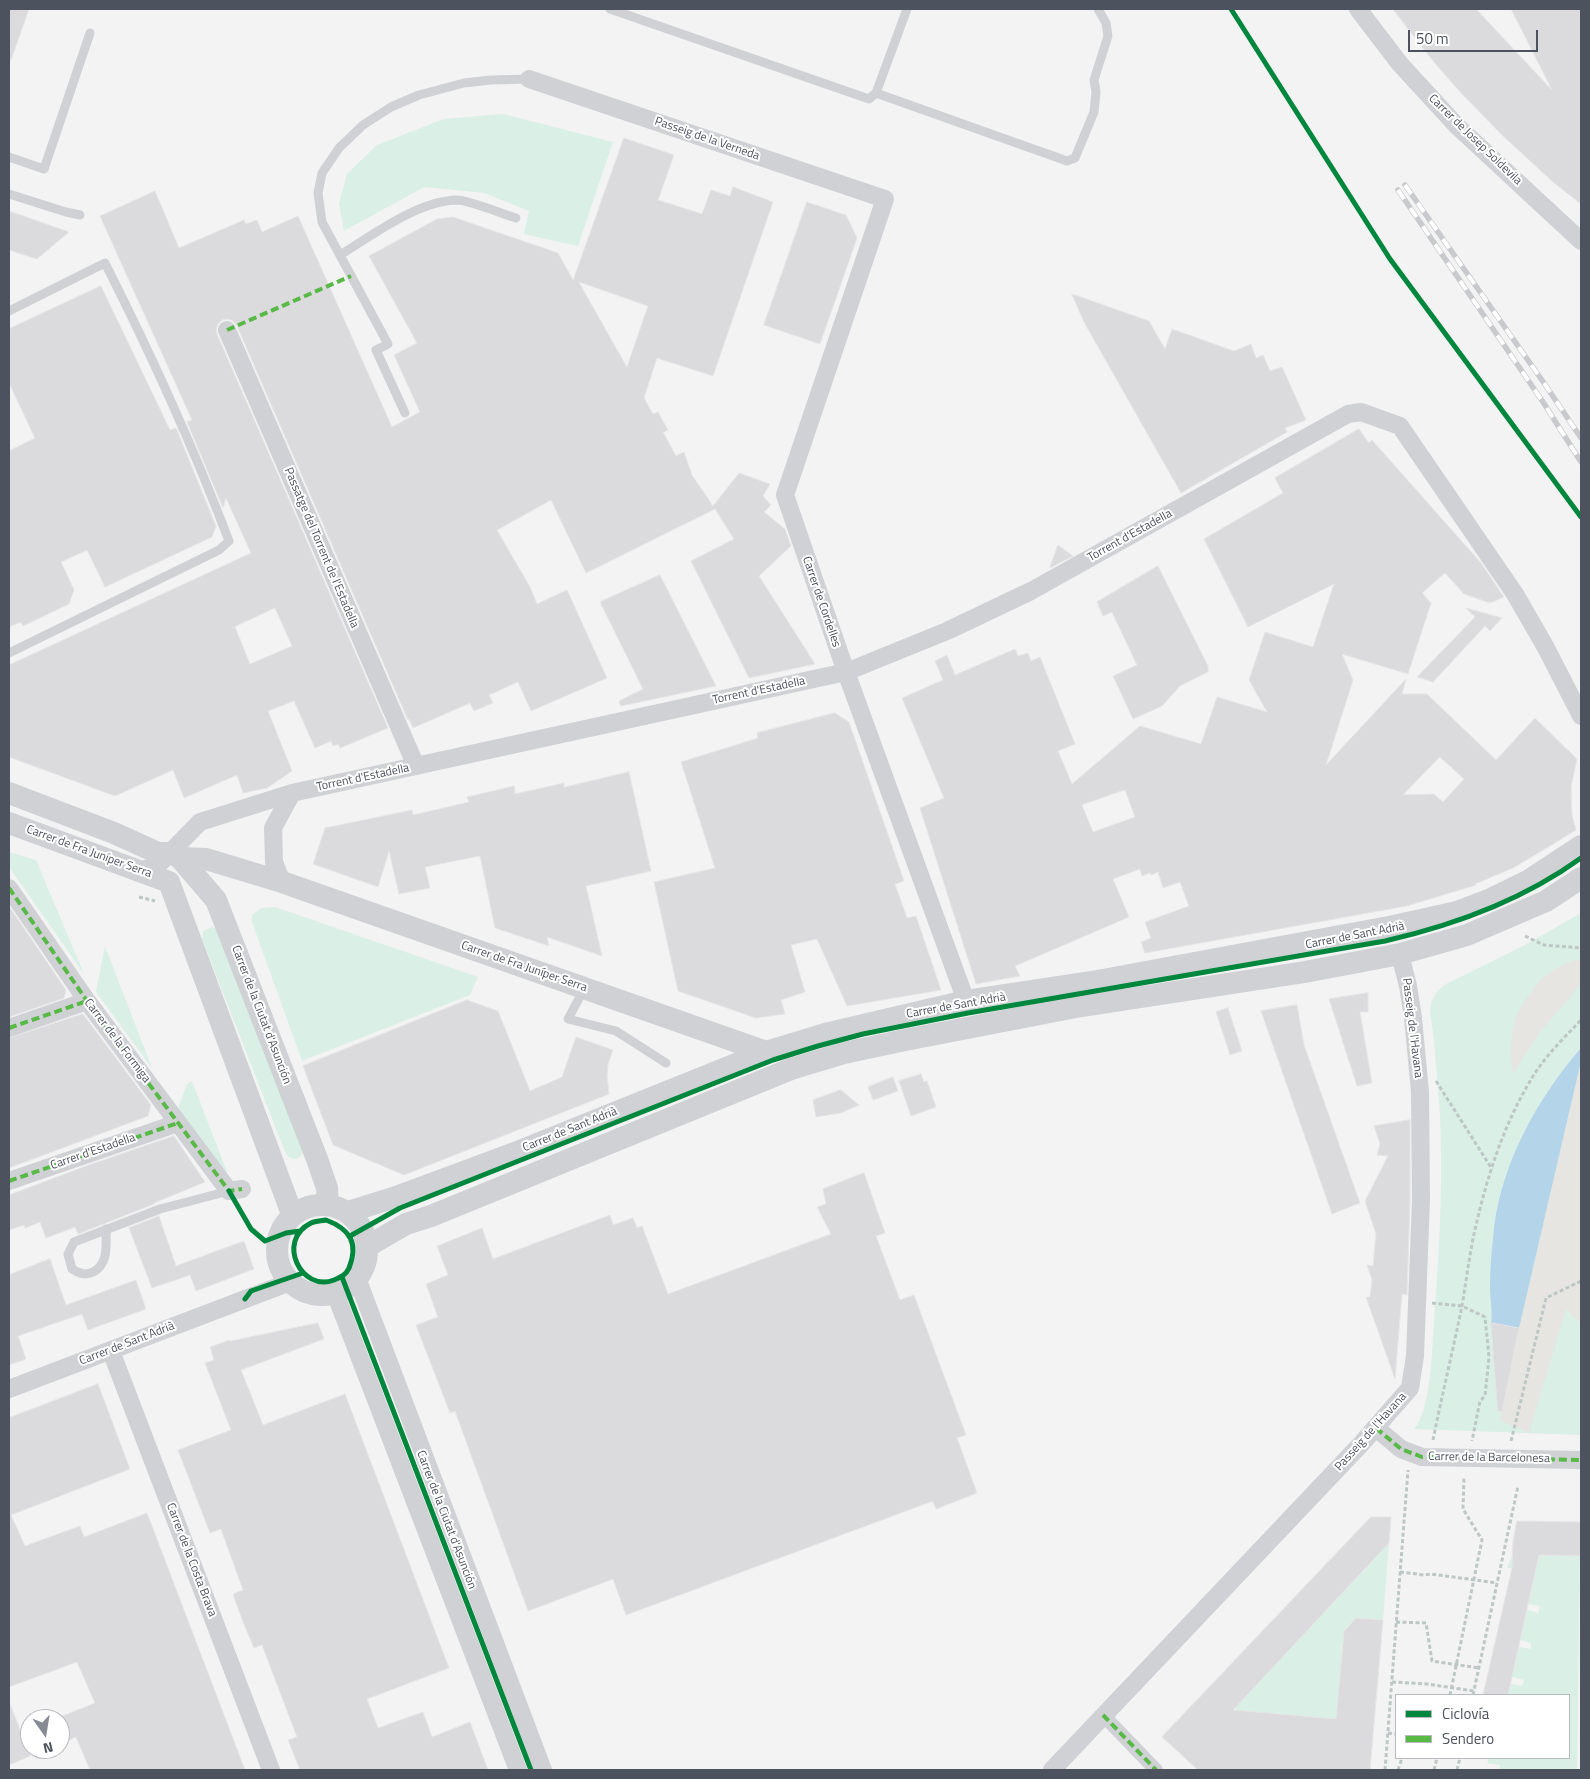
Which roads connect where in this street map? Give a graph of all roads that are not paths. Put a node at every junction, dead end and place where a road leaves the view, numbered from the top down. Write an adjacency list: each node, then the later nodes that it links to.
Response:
1 (610, 9): 7 (lane)
2 (907, 9): 7 (lane)
3 (1098, 9): 7 (lane)
4 (1358, 9): 13 (street, Carrer de Josep Soldevila)
5 (90, 33): 8 (lane)
6 (529, 79): 10 (street, Passeig de la Verneda); 14 (lane)
7 (876, 93)
8 (9, 157)
9 (9, 194): 11 (lane)
10 (885, 199): 19 (street, Carrer de Cordelles)
11 (80, 215)
12 (516, 218): 14 (lane)
13 (1581, 241)
14 (340, 256): 17 (lane)
15 (9, 311): 18 (lane)
16 (227, 330): 21 (street, Passatge del Torrent de l'Estadella)
17 (405, 413)
18 (9, 653)
19 (846, 672): 20 (street, Torrent d'Estadella); 21 (street, Torrent d'Estadella); 35 (street, Carrer de Cordelles)
20 (1581, 716)
21 (416, 766): 23 (street, Torrent d'Estadella)
22 (9, 793): 26 (street, Carrer de Fra Juníper Serra)
23 (292, 793): 26 (street, Torrent d'Estadella); 29 (street)
24 (9, 823): 27 (street, Carrer de Fra Juníper Serra)
25 (1581, 846): 31 (street, Carrer de Sant Adrià)
26 (170, 855): 27 (street, Torrent d'Estadella); 29 (street, Carrer de Fra Juníper Serra); 42 (street, Carrer de la Ciutat d'Asunción)
27 (140, 871): 43 (street, Carrer de Fra Juníper Serra)
28 (1581, 878): 32 (street, Carrer de Sant Adrià)
29 (282, 882): 33 (street, Carrer de Fra Juníper Serra)
30 (9, 888): 34 (street, Carrer de la Formiga)
31 (1394, 926): 32 (street); 35 (street, Carrer de Sant Adrià)
32 (1400, 954): 45 (street, Carrer de Sant Adrià); 51 (street, Passeig de l'Havana)
33 (584, 988): 37 (street, Carrer de Fra Juníper Serra); 38 (lane)
34 (87, 1001): 36 (street); 39 (street, Carrer de la Formiga)
35 (966, 1001): 37 (street, Carrer de Sant Adrià)
36 (9, 1028)
37 (766, 1052): 42 (street, Carrer de Sant Adrià)
38 (666, 1063)
39 (178, 1123): 40 (street, Carrer d'Estadella); 41 (street, Carrer de la Formiga)
40 (9, 1181)
41 (236, 1190): 44 (lane)
42 (338, 1208): 43 (street); 45 (street)
43 (292, 1214): 47 (street)
44 (106, 1229): 44 (lane)
45 (368, 1246): 46 (street)
46 (357, 1278): 48 (street); 56 (street, Carrer de la Ciutat d'Asunción)
47 (290, 1282): 48 (street); 49 (street, Carrer de Sant Adrià)
48 (335, 1293): 55 (street, Carrer de la Ciutat d'Asunción)
49 (111, 1351): 50 (street, Carrer de Sant Adrià); 54 (street, Carrer de la Costa Brava)
50 (9, 1388)
51 (1376, 1428): 52 (street, Carrer de la Barcelonesa); 53 (street, Passeig de l'Havana)
52 (1581, 1460)
53 (1103, 1715): 57 (street, Passeig de l'Havana); 58 (street)
54 (271, 1770)
55 (518, 1770)
56 (543, 1770)
57 (1052, 1770)
58 (1156, 1770)

